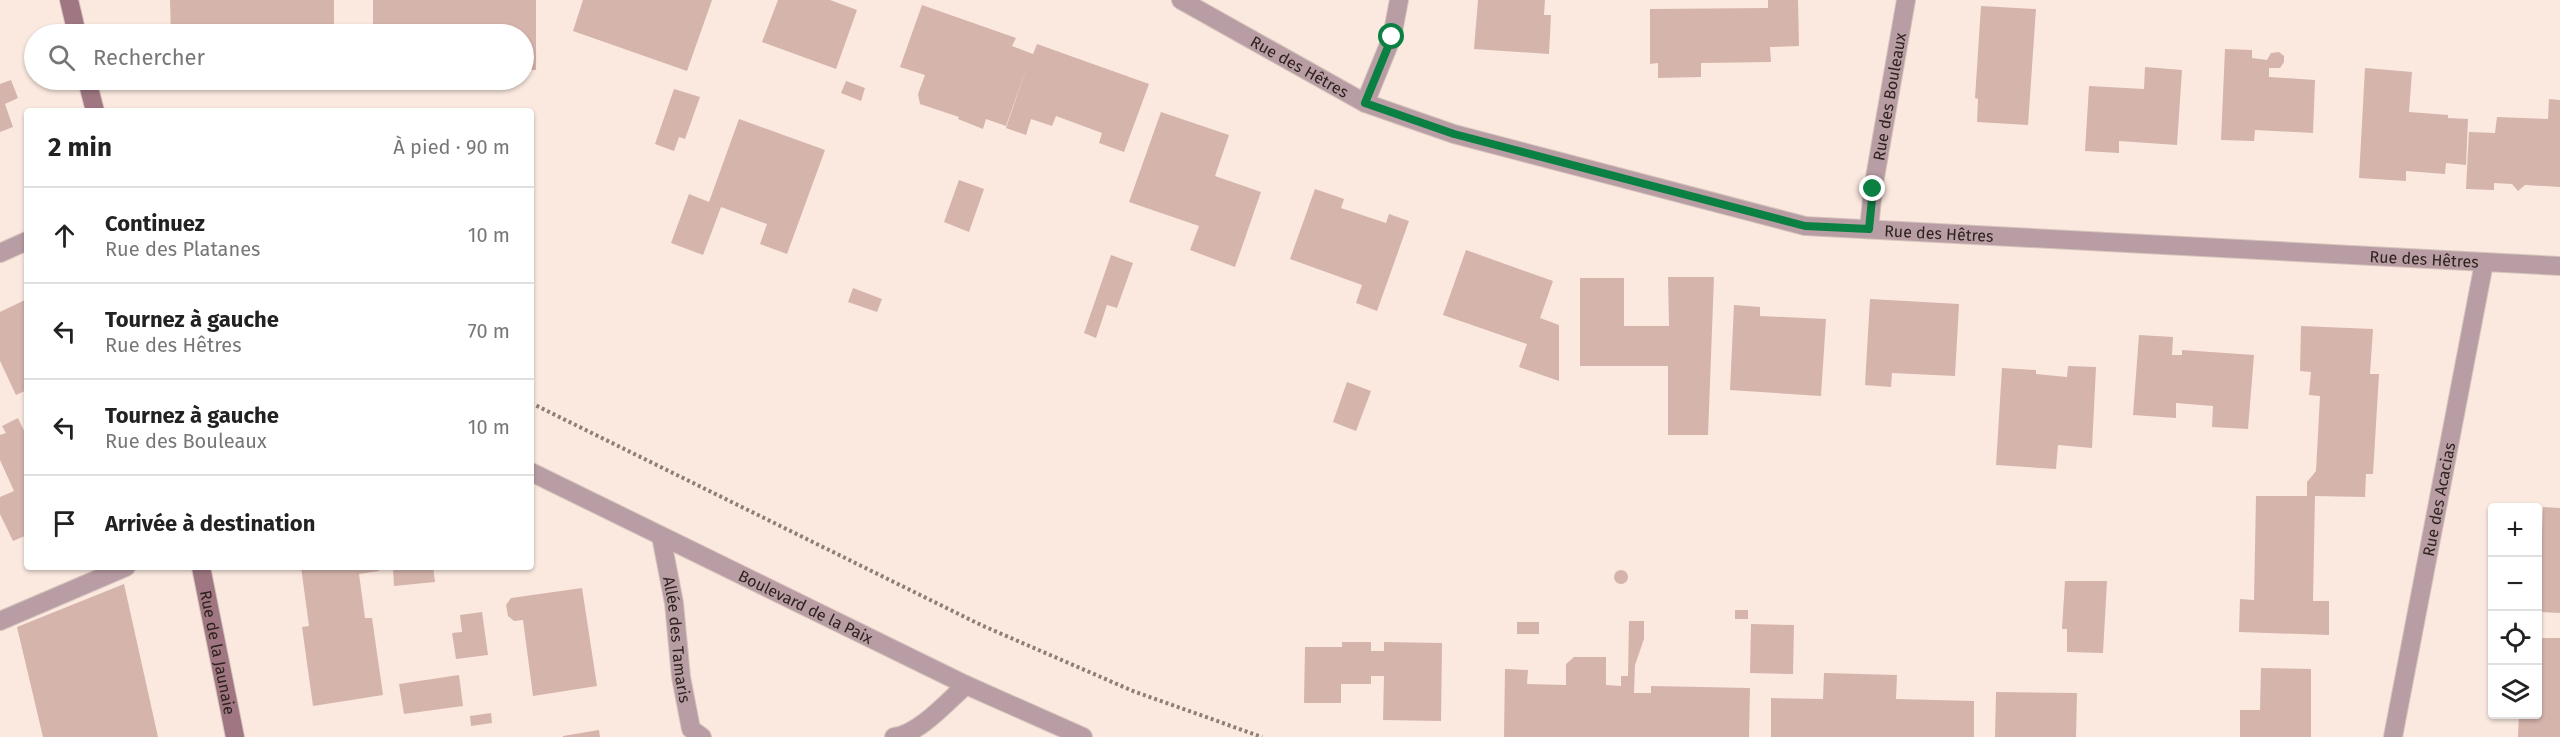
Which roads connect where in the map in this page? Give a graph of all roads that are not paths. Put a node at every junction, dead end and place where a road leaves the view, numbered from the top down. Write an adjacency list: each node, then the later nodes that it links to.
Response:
1 (69, 0): 5 (street)
2 (1181, 0): 7 (street, Rue des Hêtres)
3 (1399, 0): 7 (street)
4 (1906, 0): 9 (street, Rue des Bouleaux)
5 (75, 24)
6 (90, 90): 8 (street)
7 (1365, 103): 9 (street, Rue des Hêtres)
8 (94, 108)
9 (1869, 229): 12 (street, Rue des Hêtres)
10 (24, 242): 11 (street)
11 (0, 253)
12 (2484, 263): 13 (street, Rue des Hêtres); 24 (street, Rue des Acacias)
13 (2560, 266)
14 (534, 473): 15 (street, Boulevard de la Paix)
15 (660, 536): 19 (street, Boulevard de la Paix); 21 (street, Allée des Tamaris)
16 (119, 570): 18 (street)
17 (202, 570): 20 (street, Rue de la Jaunaie)
18 (0, 621)
19 (966, 685): 22 (street); 23 (street, Boulevard de la Paix)
20 (235, 737)
21 (702, 737)
22 (894, 737)
23 (1083, 737)
24 (2393, 737)

